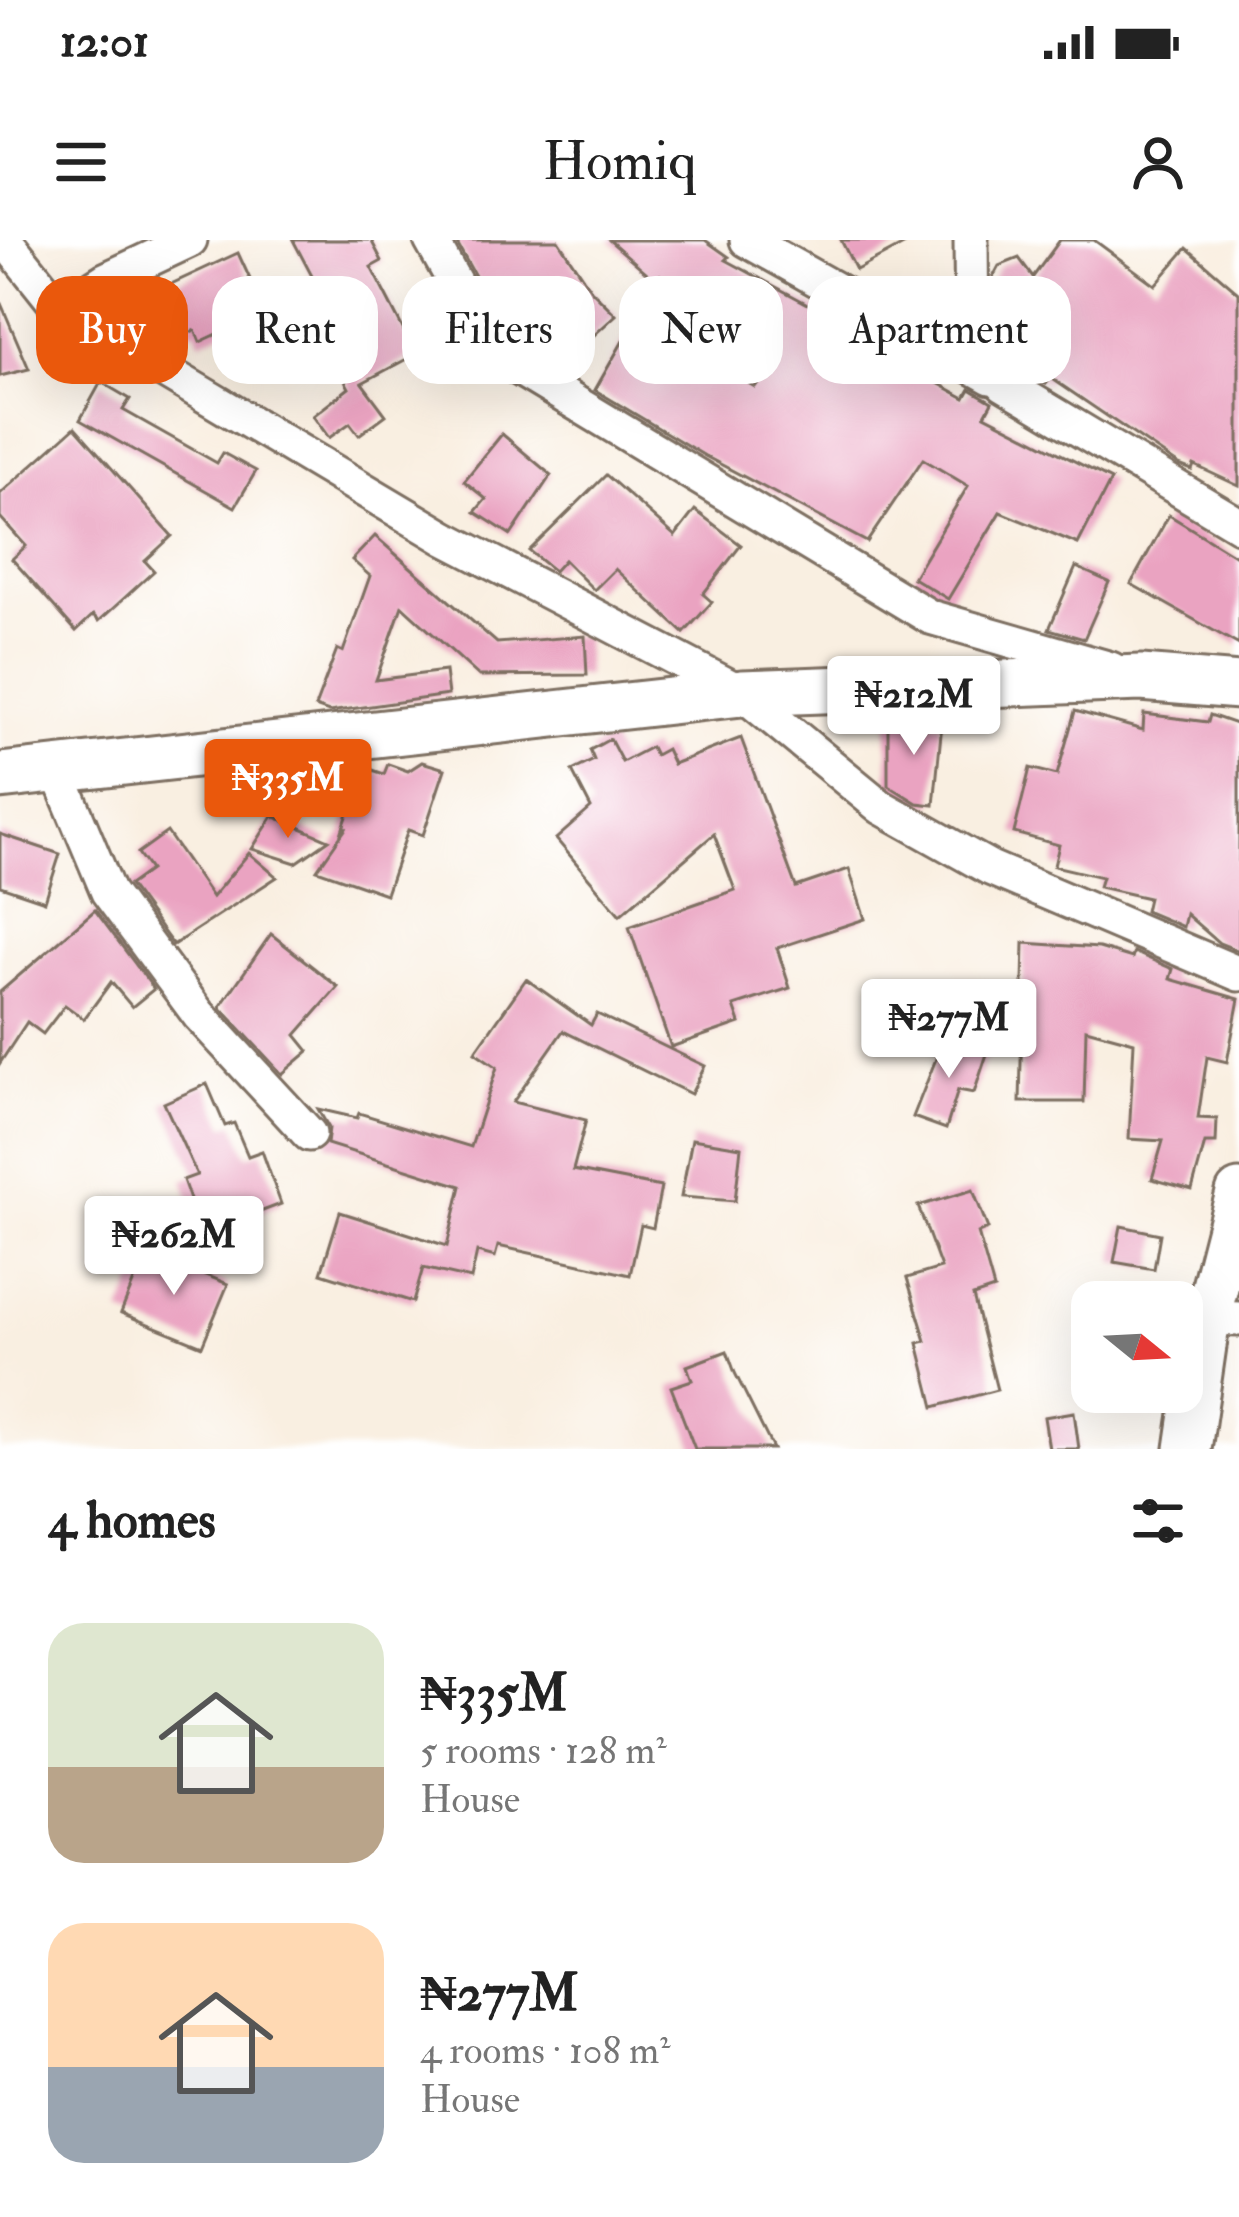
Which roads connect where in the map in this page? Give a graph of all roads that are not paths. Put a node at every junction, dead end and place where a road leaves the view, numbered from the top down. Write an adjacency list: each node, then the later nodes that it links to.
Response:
1 (5, 240): 9 (street)
2 (190, 240): 6 (street)
3 (431, 240): 13 (street)
4 (747, 240): 7 (street)
5 (977, 242): 8 (street)
6 (114, 276)
7 (811, 276)
8 (975, 276)
9 (36, 279)
10 (186, 384): 15 (street)
11 (1004, 384): 12 (street)
12 (1239, 525)
13 (1141, 678): 14 (street); 15 (street)
14 (1239, 686)
15 (742, 693): 16 (street); 18 (street)
16 (56, 768): 17 (street); 19 (street)
17 (0, 776)
18 (1239, 974)
19 (309, 1134)
20 (1239, 1193): 21 (street)
21 (1223, 1318): 22 (street)
22 (1188, 1449)

